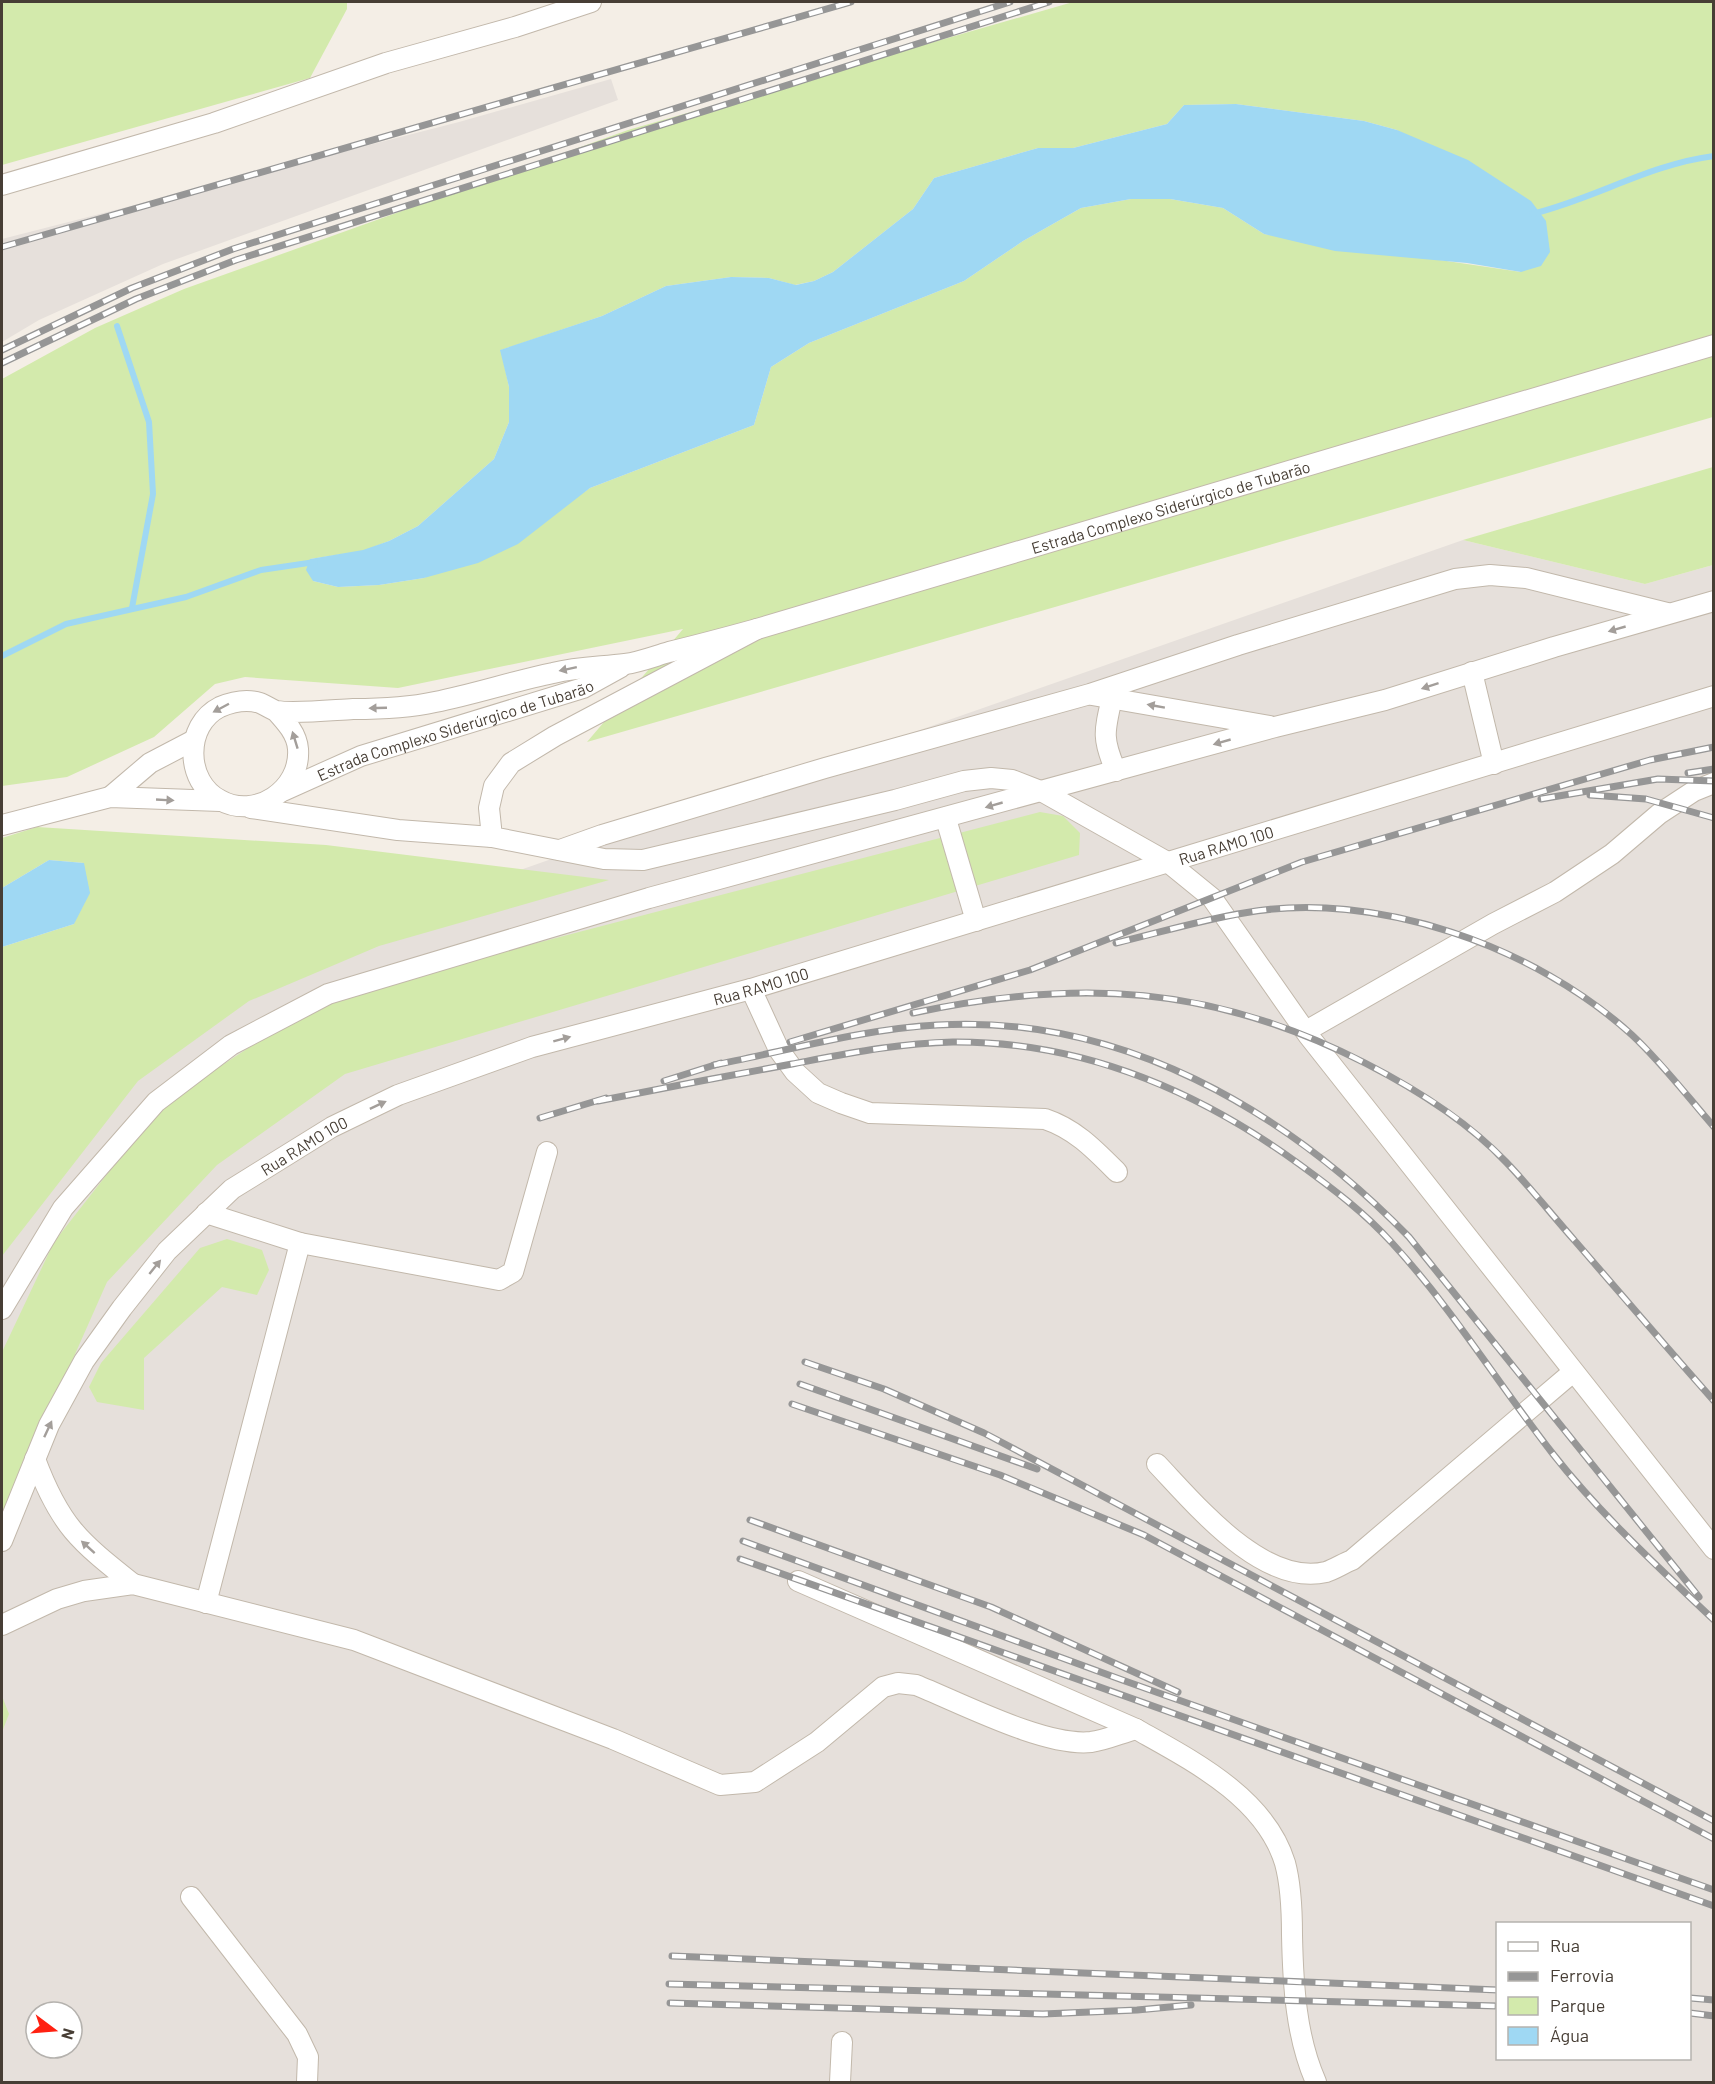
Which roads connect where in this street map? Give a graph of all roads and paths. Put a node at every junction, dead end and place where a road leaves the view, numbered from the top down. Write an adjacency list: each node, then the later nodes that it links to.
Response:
1 (591, 2): 2 (street)
2 (2, 185)
3 (1713, 345): 6 (street, Estrada Complexo Siderúrgico de Tubarão)
4 (1713, 601): 5 (street)
5 (1670, 613): 8 (street, one-way to 8); 9 (street)
6 (757, 629): 7 (street, Estrada Complexo Siderúrgico de Tubarão); 25 (street)
7 (626, 664): 12 (street, Estrada Complexo Siderúrgico de Tubarão, one-way to 12); 18 (street, Estrada Complexo Siderúrgico de Tubarão)
8 (1472, 672): 13 (street, one-way to 13); 15 (street)
9 (1090, 694): 11 (street); 26 (street)
10 (1713, 696): 15 (street, Rua RAMO 100)
11 (1112, 698): 13 (street, one-way to 11); 16 (street)
12 (276, 711): 14 (street, Estrada Complexo Siderúrgico de Tubarão, one-way to 14); 18 (street, Estrada Complexo Siderúrgico de Tubarão, one-way to 12)
13 (1275, 727): 16 (street, one-way to 16)
14 (194, 740): 20 (street); 21 (street)
15 (1494, 764): 27 (street, Rua RAMO 100)
16 (1116, 771): 19 (street)
17 (1713, 783): 30 (street)
18 (283, 791): 22 (street, Estrada Complexo Siderúrgico de Tubarão)
19 (1043, 792): 23 (street, one-way to 23); 26 (street); 27 (street)
20 (110, 797): 21 (street, one-way to 21); 24 (street)
21 (220, 801): 22 (street)
22 (239, 807): 25 (street)
23 (946, 819): 28 (street); 35 (street)
24 (2, 824)
25 (492, 837): 26 (street)
26 (558, 851)
27 (1169, 863): 28 (street, Rua RAMO 100); 30 (street)
28 (976, 921): 29 (street, Rua RAMO 100)
29 (751, 989): 32 (street); 33 (street, Rua RAMO 100, one-way to 29)
30 (1306, 1032): 36 (street)
31 (547, 1152): 34 (street)
32 (1116, 1172)
33 (206, 1213): 34 (street); 37 (street, Rua RAMO 100, one-way to 33)
34 (300, 1244): 43 (street)
35 (2, 1309)
36 (1573, 1372): 38 (street); 40 (street)
37 (35, 1459): 39 (street, Rua RAMO 100); 42 (street, one-way to 37)
38 (1158, 1464)
39 (2, 1541)
40 (1713, 1549)
41 (798, 1581): 45 (street)
42 (133, 1584): 43 (street); 44 (street)
43 (206, 1603): 45 (street)
44 (2, 1625)
45 (1136, 1729): 50 (street)
46 (191, 1897): 48 (street)
47 (842, 2042): 49 (street)
48 (307, 2082)
49 (840, 2082)
50 (1316, 2082)

